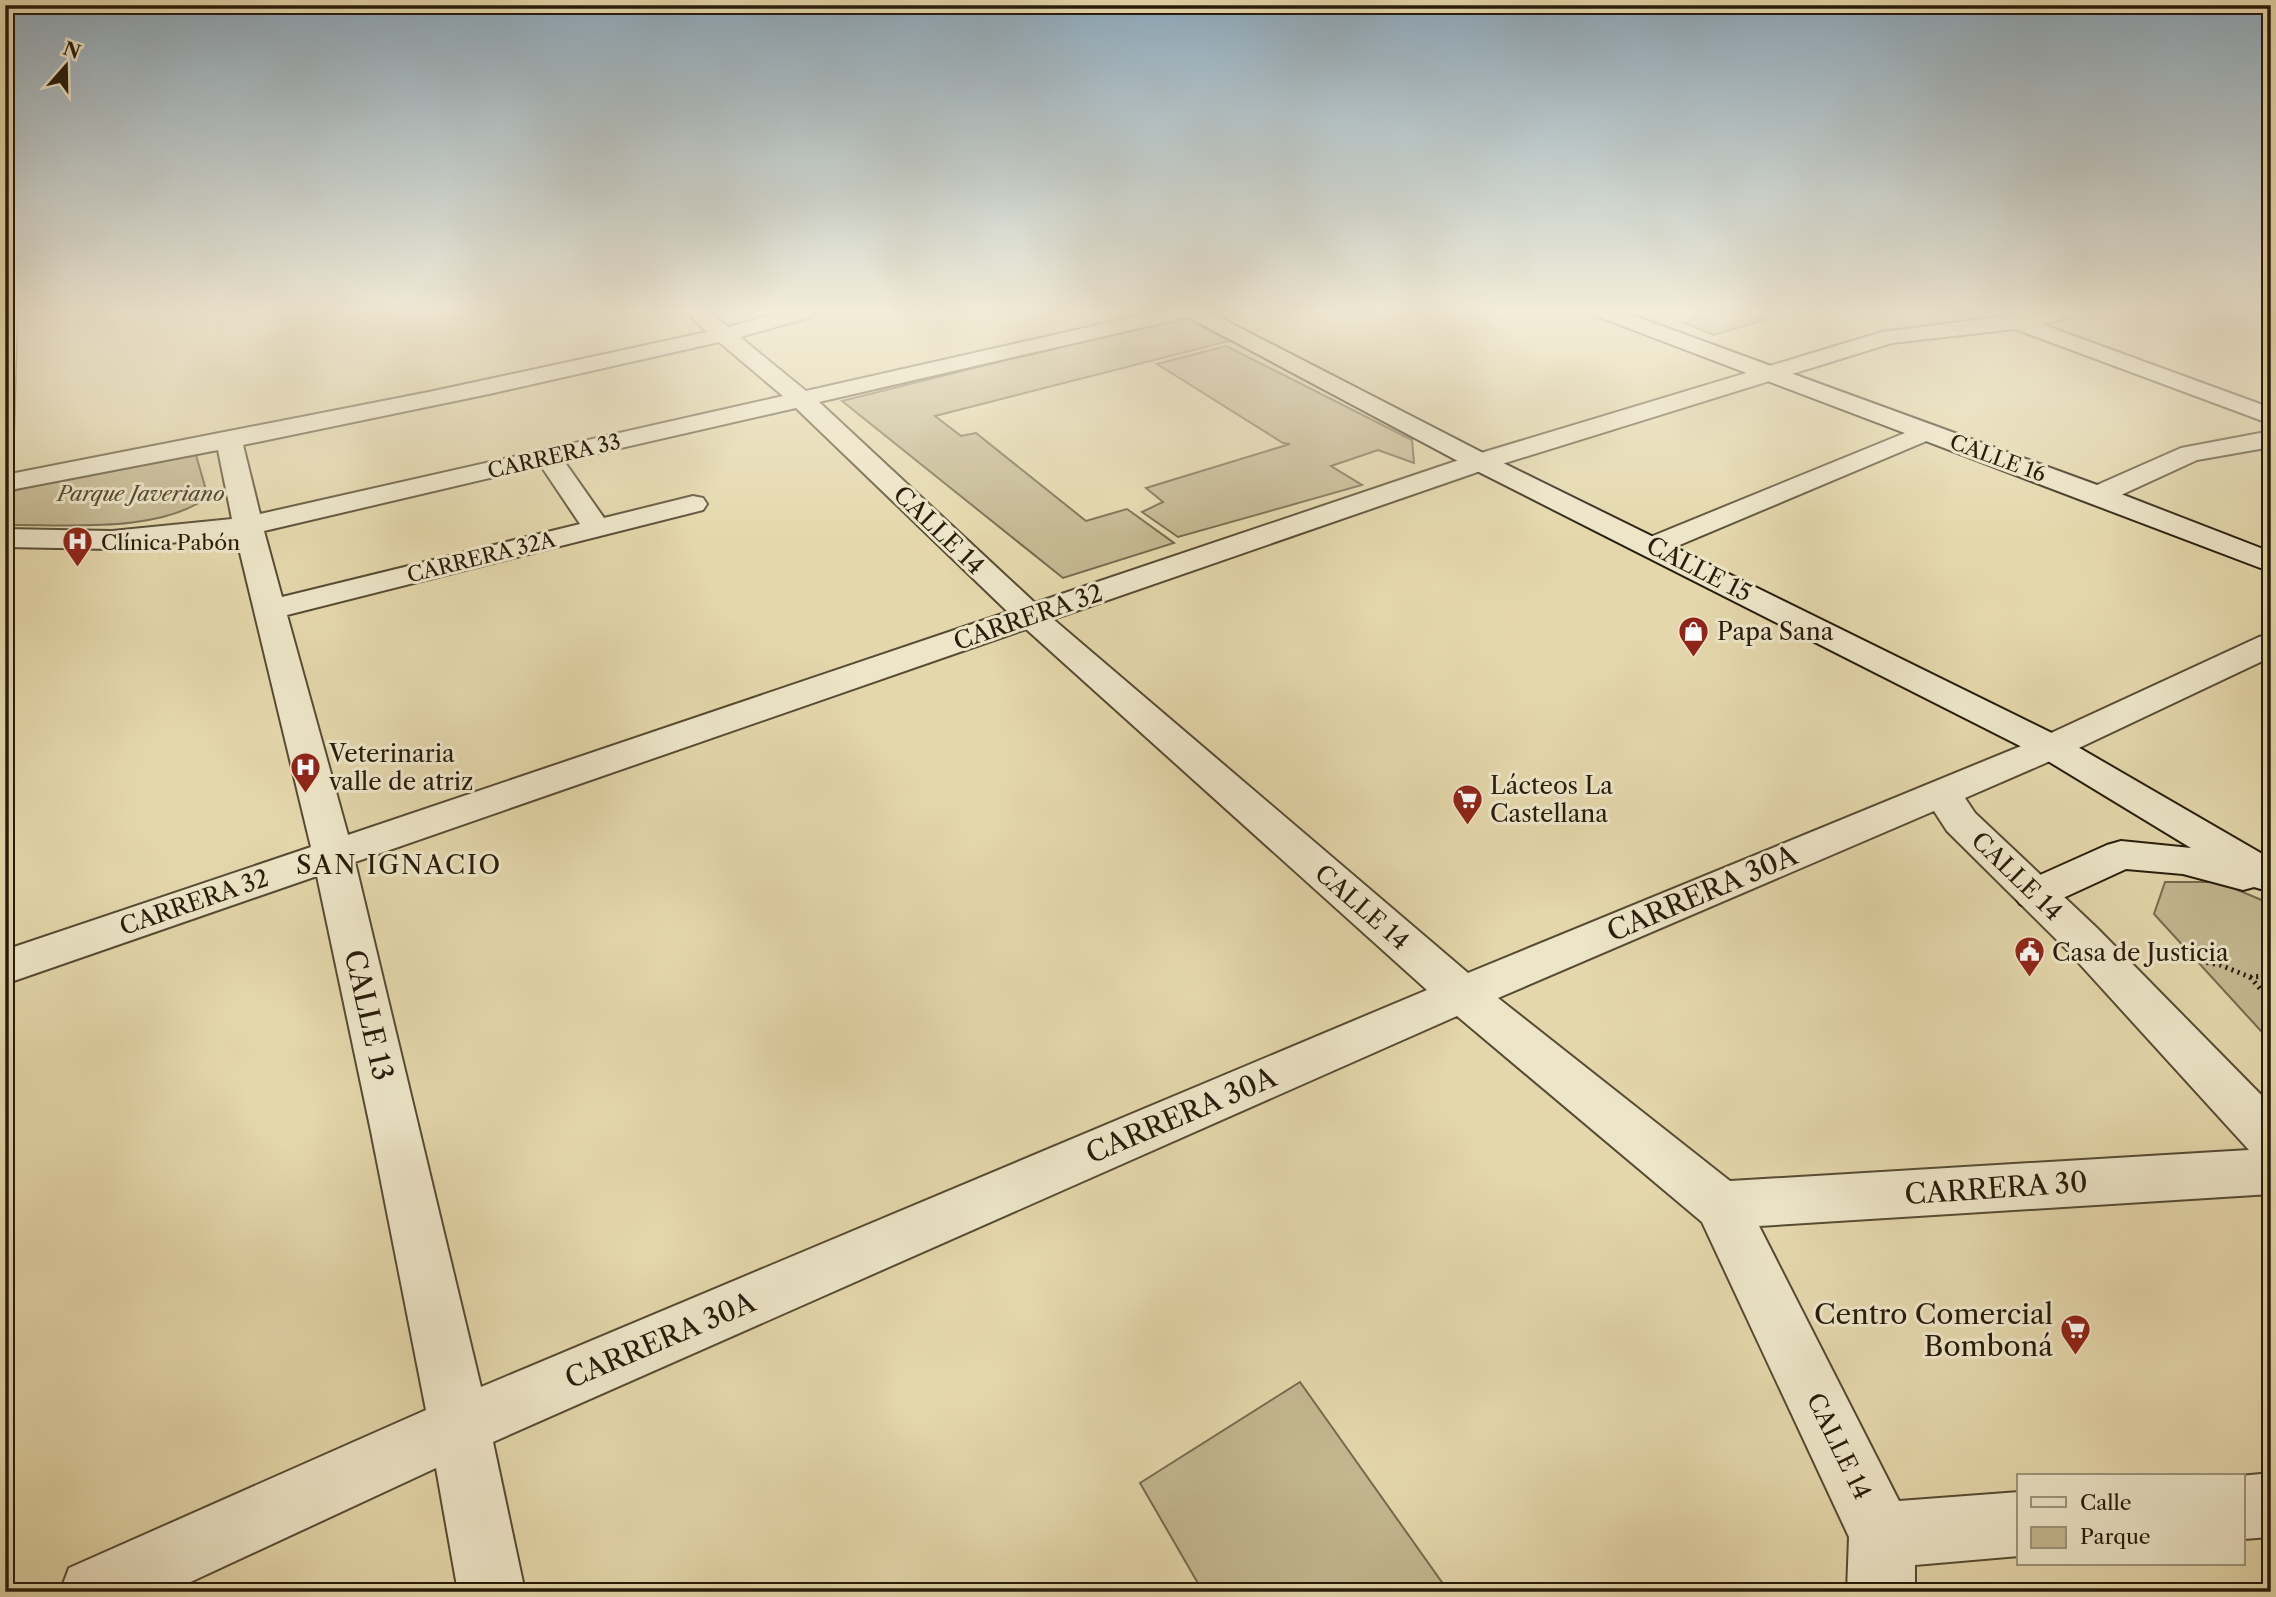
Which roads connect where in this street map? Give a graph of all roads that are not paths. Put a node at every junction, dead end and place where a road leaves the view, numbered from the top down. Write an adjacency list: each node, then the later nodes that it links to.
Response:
1 (8, 388): 14 (lane)
2 (452, 388): 13 (street)
3 (787, 388): 9 (street, CALLE 14)
4 (856, 388): 9 (street, CARRERA 33)
5 (1338, 388): 16 (street, CALLE 15)
6 (1722, 388): 16 (street, CARRERA 32)
7 (1808, 388): 11 (street, CALLE 16)
8 (2192, 388): 10 (street)
9 (802, 400): 15 (street, CARRERA 33); 26 (street, CALLE 14)
10 (2271, 417)
11 (1927, 432): 18 (street, CALLE 16); 23 (street)
12 (2271, 439): 18 (street)
13 (229, 442): 17 (street); 20 (street, CALLE 13)
14 (5, 451)
15 (548, 457): 20 (street, CARRERA 33); 21 (street)
16 (1480, 462): 23 (street, CALLE 15); 26 (street, CARRERA 32)
17 (5, 484)
18 (2098, 495): 24 (street, CALLE 16)
19 (693, 504): 21 (street, CARRERA 32A)
20 (246, 526): 22 (street, CARRERA 33); 25 (street, CALLE 13)
21 (597, 528): 25 (street, CARRERA 32A)
22 (5, 537)
23 (1653, 546): 28 (street, CALLE 15)
24 (2271, 563)
25 (268, 610): 30 (street, CALLE 13)
26 (1030, 616): 30 (street, CARRERA 32); 34 (street, CALLE 14)
27 (2271, 644): 28 (street, CARRERA 30A)
28 (2051, 747): 29 (street, CARRERA 30A); 31 (street, CALLE 15)
29 (1942, 793): 32 (street, CALLE 14); 34 (street, CARRERA 30A)
30 (333, 854): 33 (street, CARRERA 32); 38 (street, CALLE 13)
31 (2271, 880): 32 (street)
32 (2035, 894): 35 (street, CALLE 14)
33 (5, 967)
34 (1462, 993): 37 (street, CALLE 14); 38 (street, CARRERA 30A)
35 (2271, 1139)
36 (2271, 1171): 37 (street, CARRERA 30)
37 (1721, 1205): 42 (street, CALLE 14)
38 (460, 1426): 43 (street, CARRERA 30A); 44 (street, CALLE 13)
39 (2271, 1505): 40 (street)
40 (2244, 1507)
41 (2017, 1525): 42 (street)
42 (1882, 1563)
43 (93, 1592)
44 (492, 1592)

